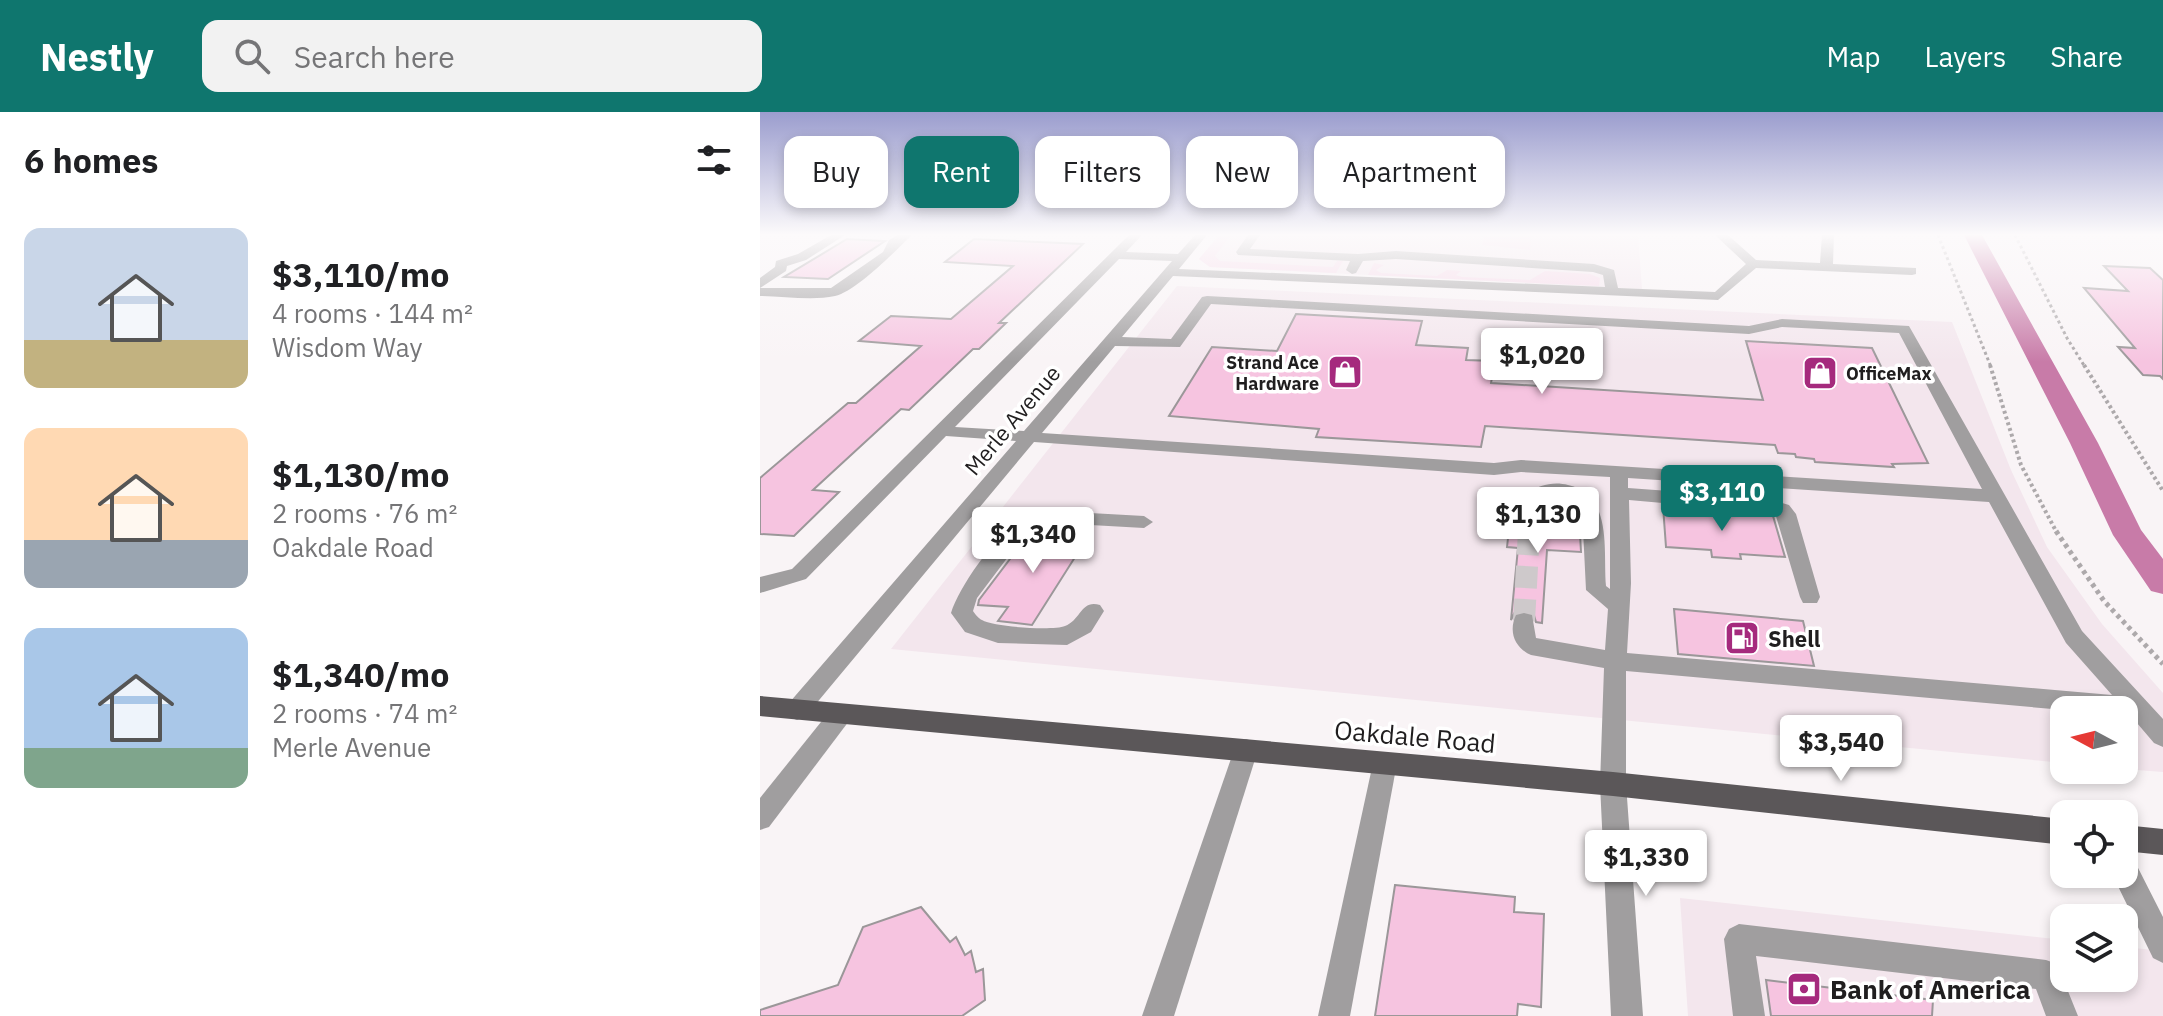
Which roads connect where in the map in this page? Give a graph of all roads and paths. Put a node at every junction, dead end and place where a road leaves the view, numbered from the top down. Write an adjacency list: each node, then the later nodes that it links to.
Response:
1 (855, 277): 11 (street)
2 (1095, 277): 14 (street)
3 (1165, 277): 13 (street, Merle Avenue)
4 (1314, 277): 10 (street)
5 (1348, 277): 10 (street)
6 (1611, 277): 12 (street)
7 (1739, 277): 12 (street)
8 (1955, 277): 27 (path)
9 (2036, 277): 17 (path)
10 (1346, 280): 12 (street)
11 (760, 292)
12 (1612, 292)
13 (1111, 341): 15 (street, Merle Avenue); 18 (street)
14 (944, 431): 15 (street); 21 (street)
15 (1028, 439): 16 (street); 32 (street, Merle Avenue)
16 (1619, 483): 18 (street); 22 (street); 23 (street)
17 (2163, 491)
18 (1995, 496): 28 (street)
19 (1530, 513): 23 (street)
20 (1144, 522): 24 (street)
21 (760, 585)
22 (1810, 597)
23 (1619, 605): 26 (street)
24 (1093, 611)
25 (1524, 621): 26 (street)
26 (1615, 661): 29 (street); 37 (street)
27 (2163, 664)
28 (2127, 696)
29 (2050, 699)
30 (760, 706): 32 (main road, Oakdale Road)
31 (2138, 708): 34 (street)
32 (797, 710): 33 (main road, Oakdale Road)
33 (841, 714): 35 (main road, Oakdale Road); 38 (street)
34 (2163, 736)
35 (1246, 750): 36 (main road, Oakdale Road); 44 (street)
36 (1385, 763): 37 (main road, Oakdale Road); 45 (street)
37 (1613, 784): 39 (main road, Oakdale Road); 46 (street)
38 (760, 818)
39 (2050, 831)
40 (2138, 839): 41 (main road)
41 (2163, 842)
42 (2133, 888): 43 (street)
43 (2163, 948)
44 (1158, 1016)
45 (1334, 1016)
46 (1627, 1016)
47 (1749, 1016): 48 (street)
48 (2062, 1016)

